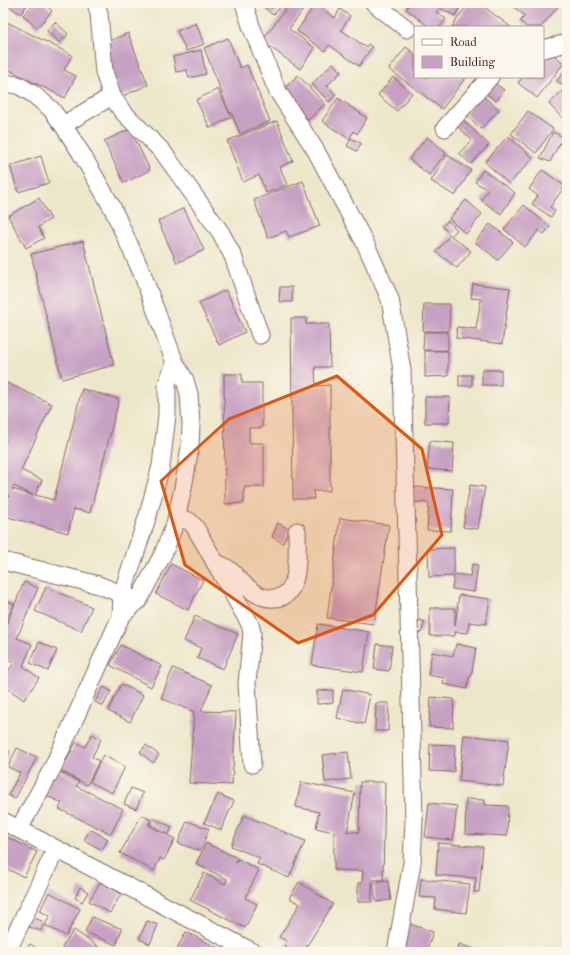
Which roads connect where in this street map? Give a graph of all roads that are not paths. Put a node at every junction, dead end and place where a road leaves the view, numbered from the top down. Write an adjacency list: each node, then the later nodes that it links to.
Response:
1 (96, 3): 9 (street)
2 (244, 3): 27 (street)
3 (374, 3): 4 (street)
4 (407, 29)
5 (567, 44): 6 (street)
6 (544, 49)
7 (489, 78): 11 (street)
8 (3, 83): 10 (street)
9 (112, 96): 10 (street); 12 (street)
10 (63, 125): 13 (street)
11 (445, 128)
12 (260, 335)
13 (175, 363): 14 (street); 18 (street)
14 (176, 518): 17 (street); 19 (street)
15 (296, 531): 17 (street)
16 (3, 561): 18 (street)
17 (215, 562): 21 (street)
18 (122, 594): 19 (street); 20 (street)
19 (138, 601): 20 (street)
20 (121, 616): 23 (street)
21 (252, 764)
22 (3, 821): 23 (street)
23 (19, 829): 24 (street)
24 (56, 849): 25 (street); 26 (street)
25 (7, 952)
26 (253, 952)
27 (396, 952)

